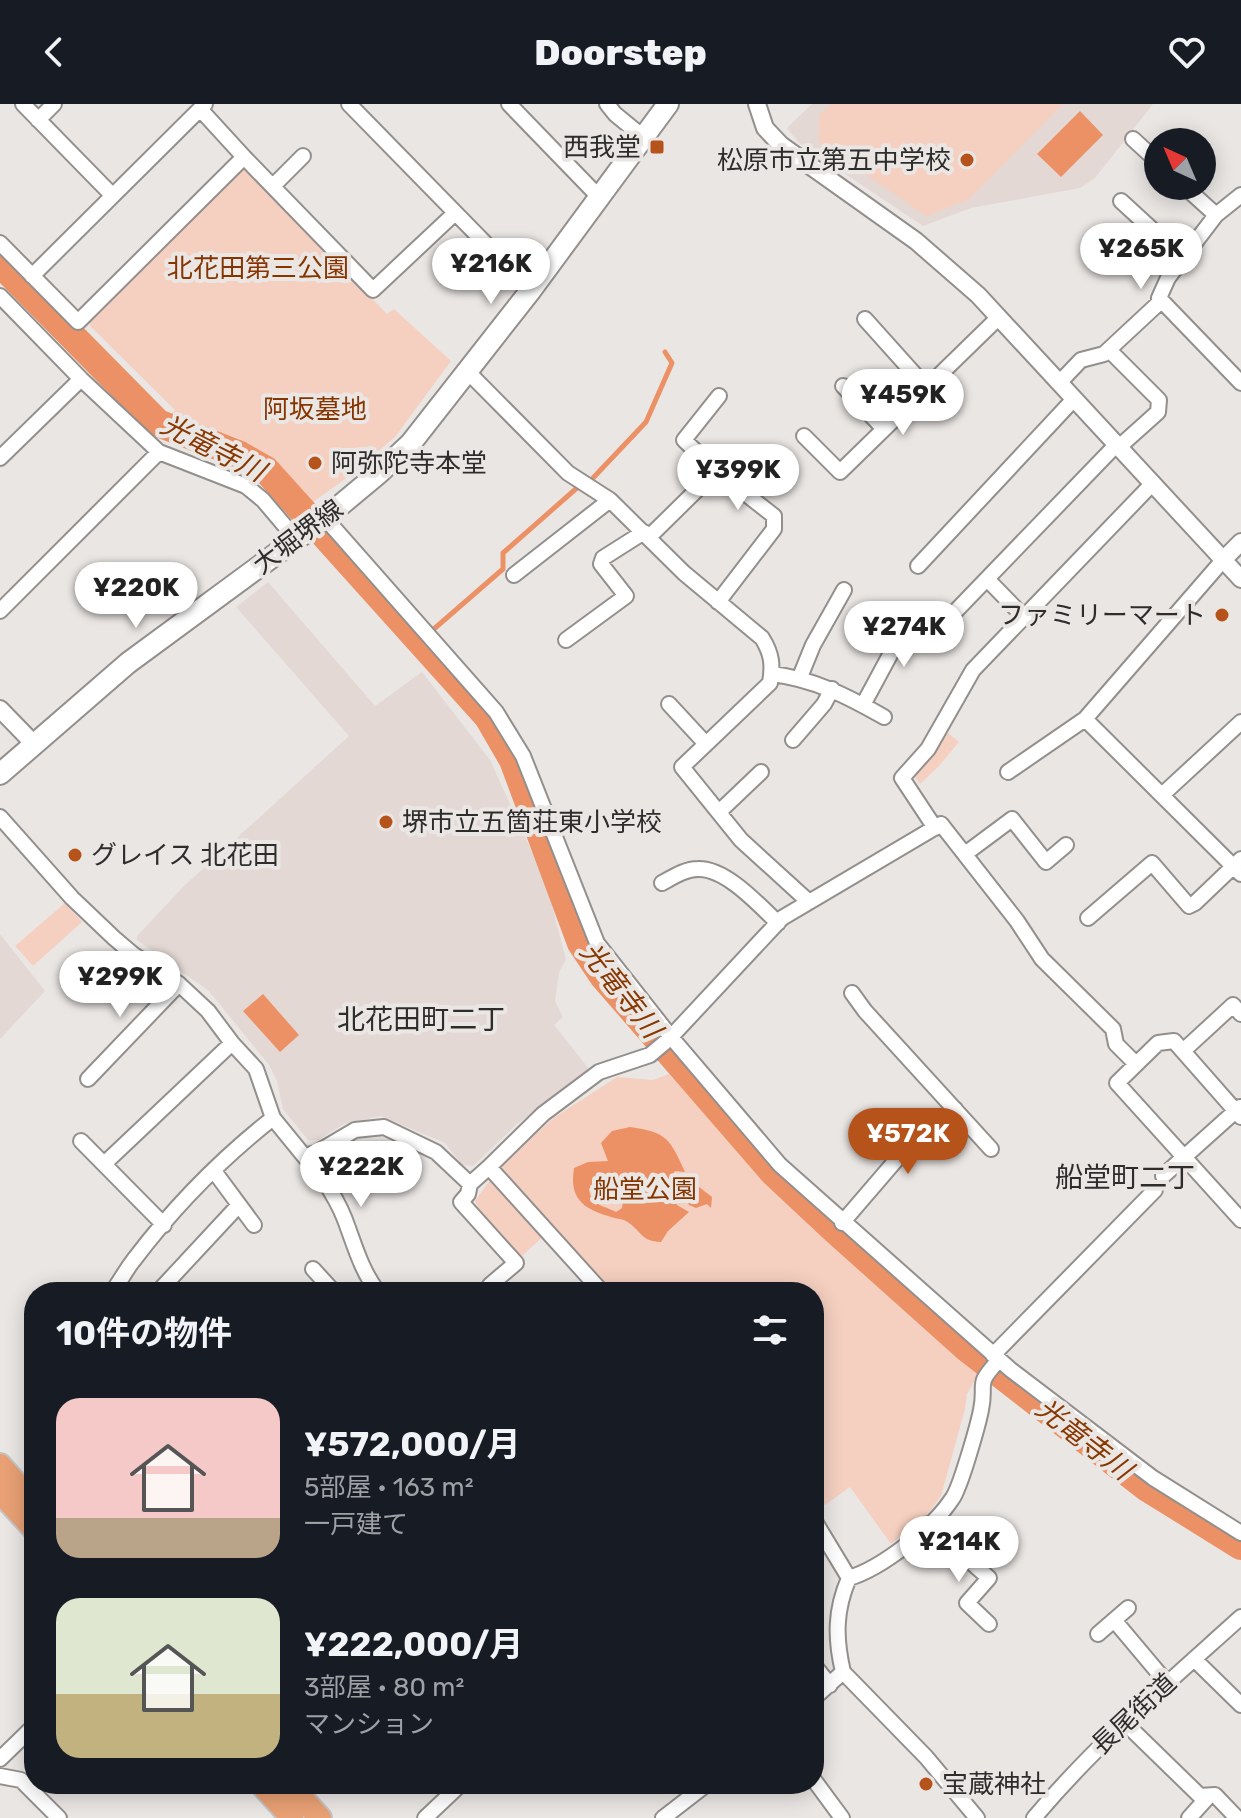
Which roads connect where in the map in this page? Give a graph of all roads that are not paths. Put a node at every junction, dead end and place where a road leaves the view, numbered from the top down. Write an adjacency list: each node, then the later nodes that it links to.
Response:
1 (23, 104): 9 (street)
2 (54, 104): 9 (street)
3 (349, 104): 21 (street)
4 (509, 104): 17 (street)
5 (607, 104): 10 (street)
6 (668, 104): 10 (main road, 大堀堺線)
7 (757, 104): 29 (street)
8 (203, 107): 14 (street); 16 (street)
9 (38, 120): 16 (street)
10 (643, 137): 17 (main road, 大堀堺線)
11 (1133, 139): 12 (street)
12 (1144, 149)
13 (303, 156): 15 (street)
14 (244, 157): 15 (street); 25 (street)
15 (273, 186): 21 (street)
16 (112, 195): 25 (street)
17 (598, 196): 26 (main road, 大堀堺線)
18 (1199, 200): 22 (street)
19 (1121, 201): 24 (street)
20 (1239, 202): 22 (street)
21 (455, 213): 26 (street)
22 (1216, 215): 24 (street)
23 (0, 243): 25 (street)
24 (1183, 258): 27 (street)
25 (32, 276)
26 (531, 290): 32 (main road, 大堀堺線)
27 (1161, 301): 31 (street); 35 (street)
28 (2, 303): 33 (street)
29 (998, 318): 34 (street); 37 (street)
30 (865, 319): 37 (street)
31 (1109, 350): 34 (street); 42 (street)
32 (468, 372): 47 (street); 48 (main road, 大堀堺線)
33 (81, 379): 43 (street); 44 (street)
34 (1059, 383): 39 (street)
35 (1241, 383)
36 (843, 386): 40 (street)
37 (926, 387): 40 (street)
38 (719, 396): 45 (street)
39 (1074, 399): 42 (street); 52 (street)
40 (884, 429): 41 (street)
41 (804, 436)
42 (1118, 446): 46 (street); 54 (street)
43 (159, 452): 48 (street); 58 (street)
44 (0, 458)
45 (712, 475): 49 (street); 57 (street)
46 (1153, 483): 51 (street); 61 (street)
47 (610, 500): 49 (street); 53 (street)
48 (312, 527): 74 (main road, 大堀堺線); 92 (street)
49 (646, 534): 57 (street); 62 (street)
50 (1241, 542): 51 (street)
51 (1224, 559): 55 (street); 70 (street)
52 (918, 566)
53 (514, 575)
54 (987, 579): 60 (street); 61 (street)
55 (1241, 579)
56 (844, 590): 64 (street)
57 (718, 602): 63 (street)
58 (0, 611)
59 (912, 614): 67 (street)
60 (951, 616)
61 (1024, 617): 81 (street)
62 (566, 640)
63 (772, 674): 64 (street); 73 (street)
64 (800, 677): 65 (street)
65 (832, 689): 67 (street); 72 (street)
66 (669, 704): 73 (street)
67 (863, 705): 69 (street)
68 (0, 709): 74 (street)
69 (884, 717)
70 (1085, 719): 76 (street); 78 (street)
71 (1241, 722): 78 (street)
72 (793, 740)
73 (706, 744): 79 (street)
74 (35, 745): 77 (main road, 大堀堺線)
75 (761, 772): 79 (street)
76 (1008, 772)
77 (0, 774)
78 (1162, 795): 84 (street)
79 (719, 812): 86 (street)
80 (0, 817): 89 (street)
81 (935, 828): 83 (street); 86 (street)
82 (1066, 845): 83 (street)
83 (965, 854): 95 (street)
84 (1238, 866): 87 (street)
85 (662, 883): 88 (street)
86 (809, 902): 88 (street)
87 (1088, 918)
88 (778, 923): 92 (street)
89 (179, 984): 93 (street); 96 (street)
90 (852, 993): 97 (street)
91 (1241, 1014): 94 (street)
92 (670, 1038): 105 (street); 112 (street)
93 (232, 1043): 99 (street); 104 (street)
94 (1183, 1051): 95 (street); 98 (street)
95 (1136, 1064): 103 (street)
96 (88, 1079)
97 (955, 1109): 101 (street); 112 (street)
98 (1239, 1112): 103 (street)
99 (273, 1118): 102 (street); 106 (street)
100 (81, 1141): 104 (street)
101 (991, 1149)
102 (304, 1156): 108 (street); 119 (street)
103 (1184, 1157): 107 (street); 111 (street)
104 (104, 1164): 113 (street)
105 (489, 1167): 108 (street); 121 (street)
106 (214, 1171): 110 (street); 113 (street)
107 (1163, 1176)
108 (470, 1184): 120 (street)
109 (1155, 1190): 122 (street)
110 (238, 1206): 114 (street); 117 (street)
111 (1241, 1220)
112 (842, 1223): 122 (street)
113 (164, 1225): 116 (street)
114 (254, 1225)
115 (313, 1269): 118 (street)
116 (119, 1282)
117 (167, 1282)
118 (325, 1282)
119 (373, 1282)
120 (494, 1282)
121 (593, 1282)
122 (997, 1359): 129 (street); 130 (street)
123 (0, 1465): 125 (main road)
124 (0, 1492): 127 (main road)
125 (24, 1493)
126 (0, 1501): 128 (main road)
127 (24, 1518)
128 (24, 1521)
129 (928, 1524): 132 (street); 136 (street)
130 (1241, 1533)
131 (824, 1537): 132 (street)
132 (849, 1578): 139 (street)
133 (1128, 1608): 135 (street)
134 (1241, 1617): 138 (street, 長尾街道)
135 (1114, 1620): 137 (street); 141 (street)
136 (989, 1624)
137 (1098, 1634)
138 (1194, 1659): 141 (street, 長尾街道); 144 (street)
139 (843, 1672): 142 (street); 163 (street)
140 (824, 1678): 142 (street)
141 (1167, 1683): 145 (street, 長尾街道)
142 (830, 1685): 143 (street)
143 (824, 1690)
144 (1241, 1705)
145 (1124, 1722): 156 (street); 164 (street, 長尾街道)
146 (24, 1736): 147 (street)
147 (0, 1759)
148 (0, 1776): 149 (street)
149 (24, 1783)
150 (35, 1794): 157 (street)
151 (270, 1794): 158 (main road)
152 (298, 1794): 159 (main road)
153 (450, 1794): 160 (street)
154 (694, 1794): 161 (street)
155 (824, 1794): 162 (street)
156 (1208, 1797): 165 (street); 166 (street)
157 (59, 1818)
158 (292, 1818)
159 (320, 1818)
160 (425, 1818)
161 (663, 1818)
162 (842, 1818)
163 (977, 1818)
164 (1034, 1818)
165 (1189, 1818)
166 (1237, 1818)

